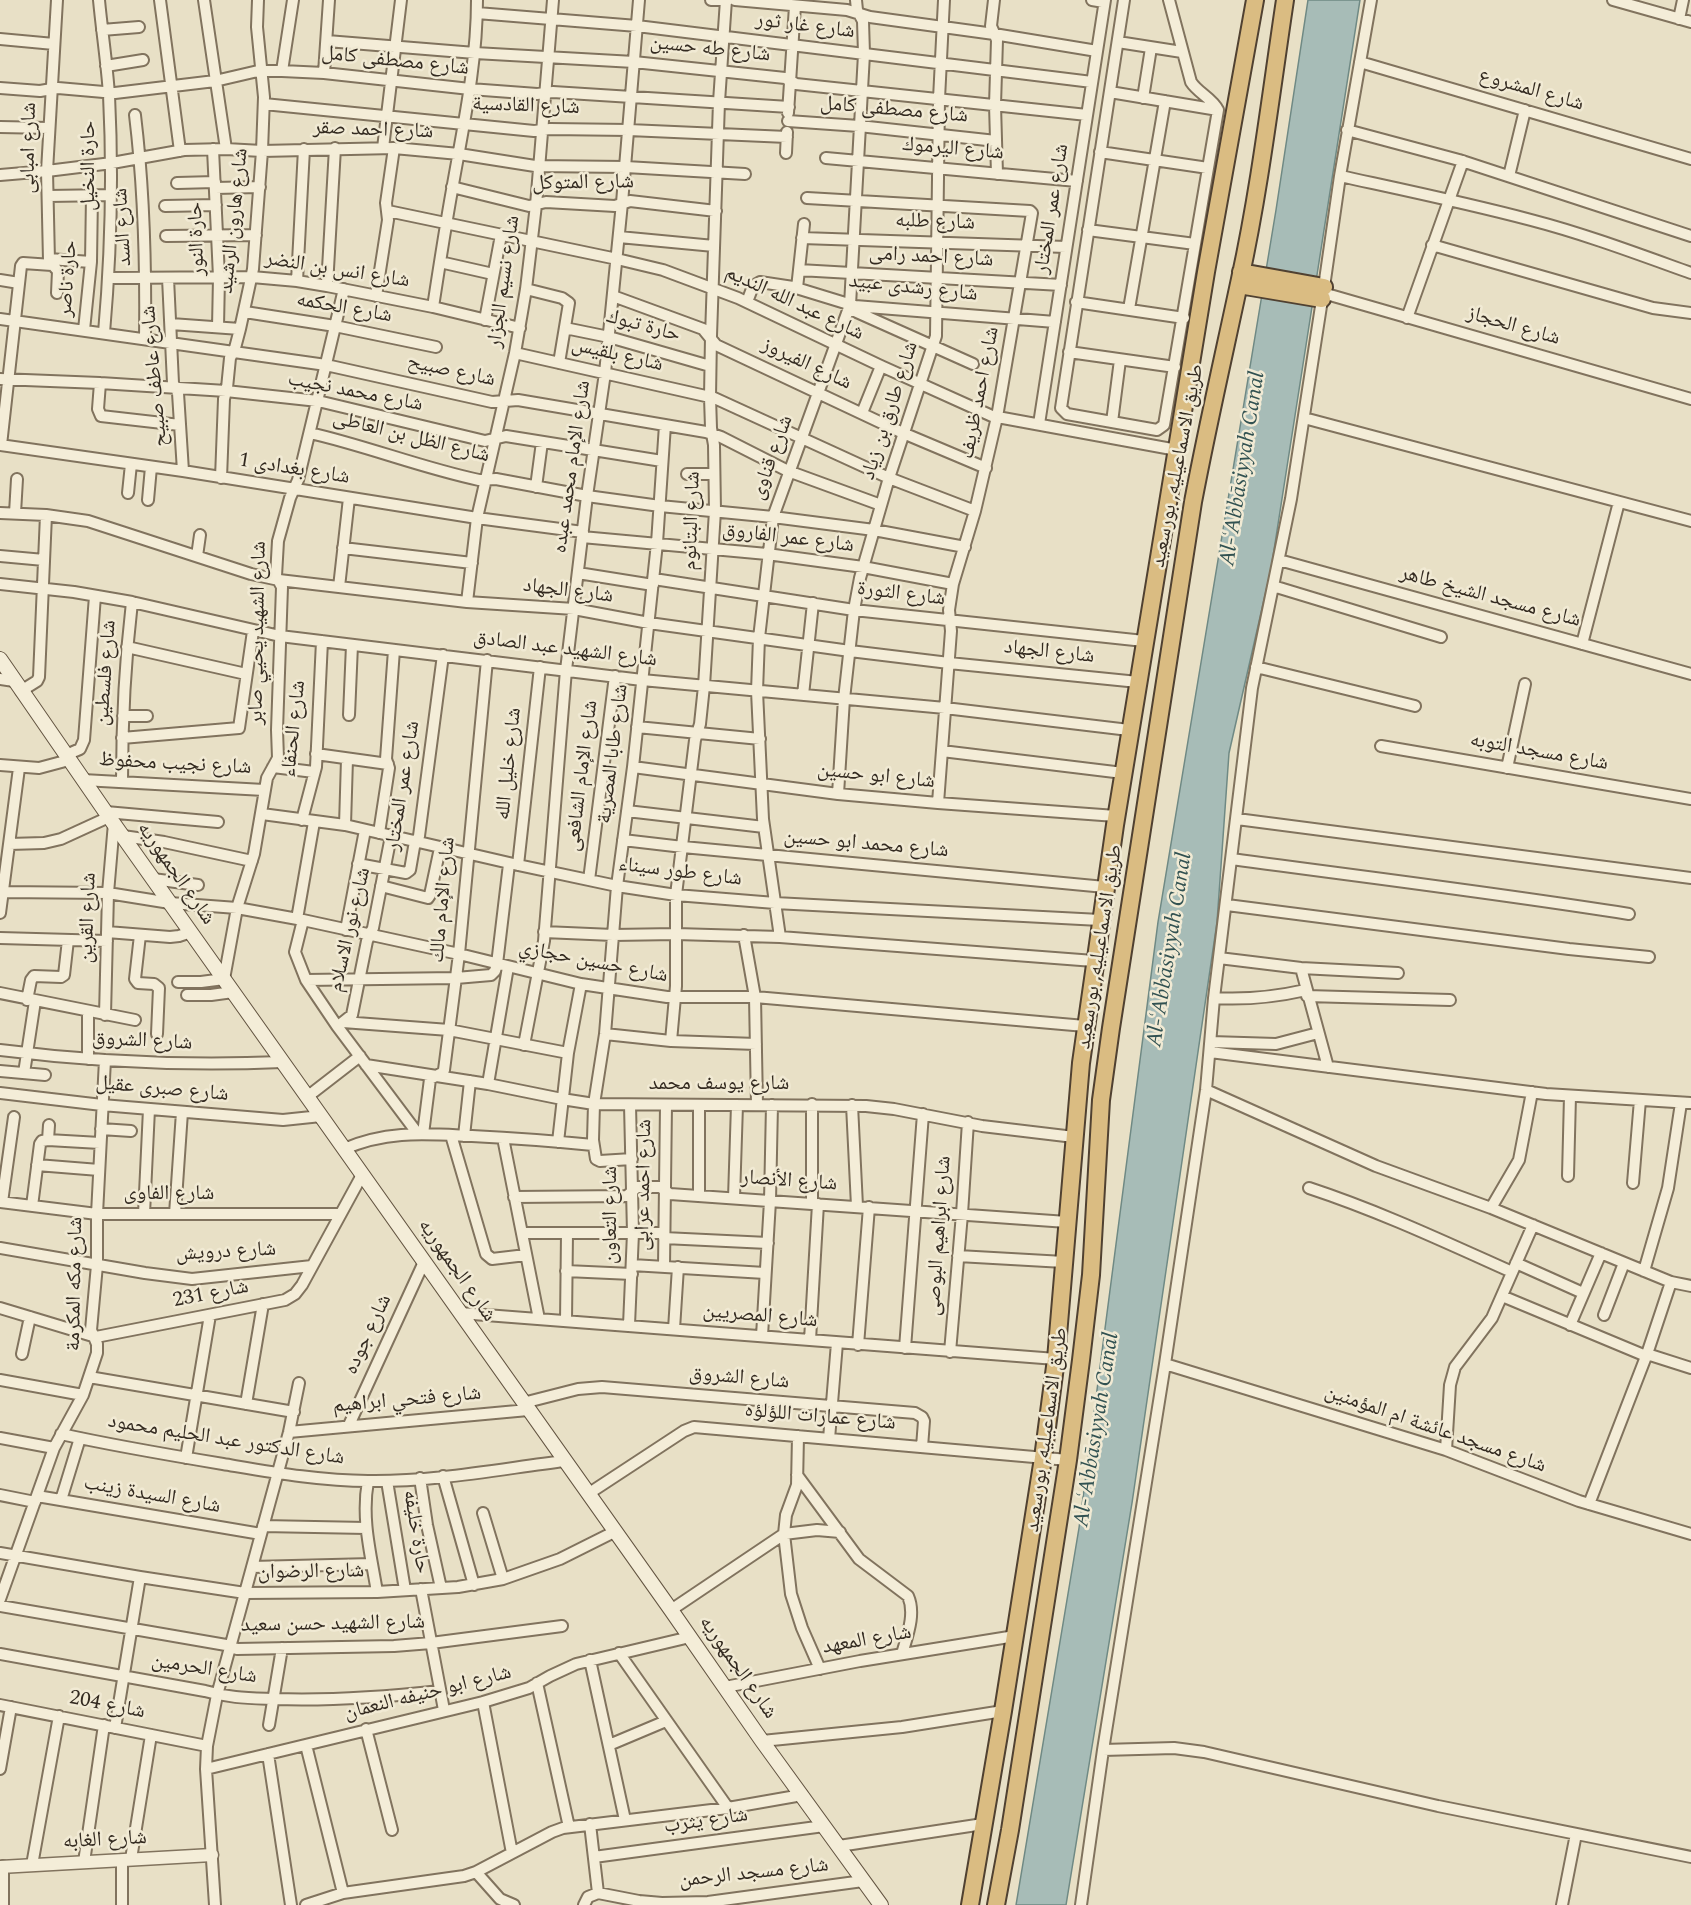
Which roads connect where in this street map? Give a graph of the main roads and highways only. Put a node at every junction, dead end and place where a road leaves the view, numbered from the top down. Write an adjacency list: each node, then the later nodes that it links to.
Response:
1 (1285, 0): 3 (highway, طريق الاسماعيليه, بورسعيد)
2 (1250, 4): 6 (highway, طريق الاسماعيليه, بورسعيد)
3 (1248, 280): 4 (highway); 7 (highway, طريق الاسماعيليه, بورسعيد)
4 (1322, 293)
5 (0, 659): 10 (main road, شارع الجمهوريه)
6 (1122, 780): 7 (highway); 8 (highway, طريق الاسماعيليه, بورسعيد)
7 (1149, 791): 9 (highway, طريق الاسماعيليه, بورسعيد)
8 (1115, 820): 9 (highway); 11 (highway, طريق الاسماعيليه, بورسعيد)
9 (1142, 831): 12 (highway, طريق الاسماعيليه, بورسعيد)
10 (881, 1905)
11 (970, 1905)
12 (996, 1905)

